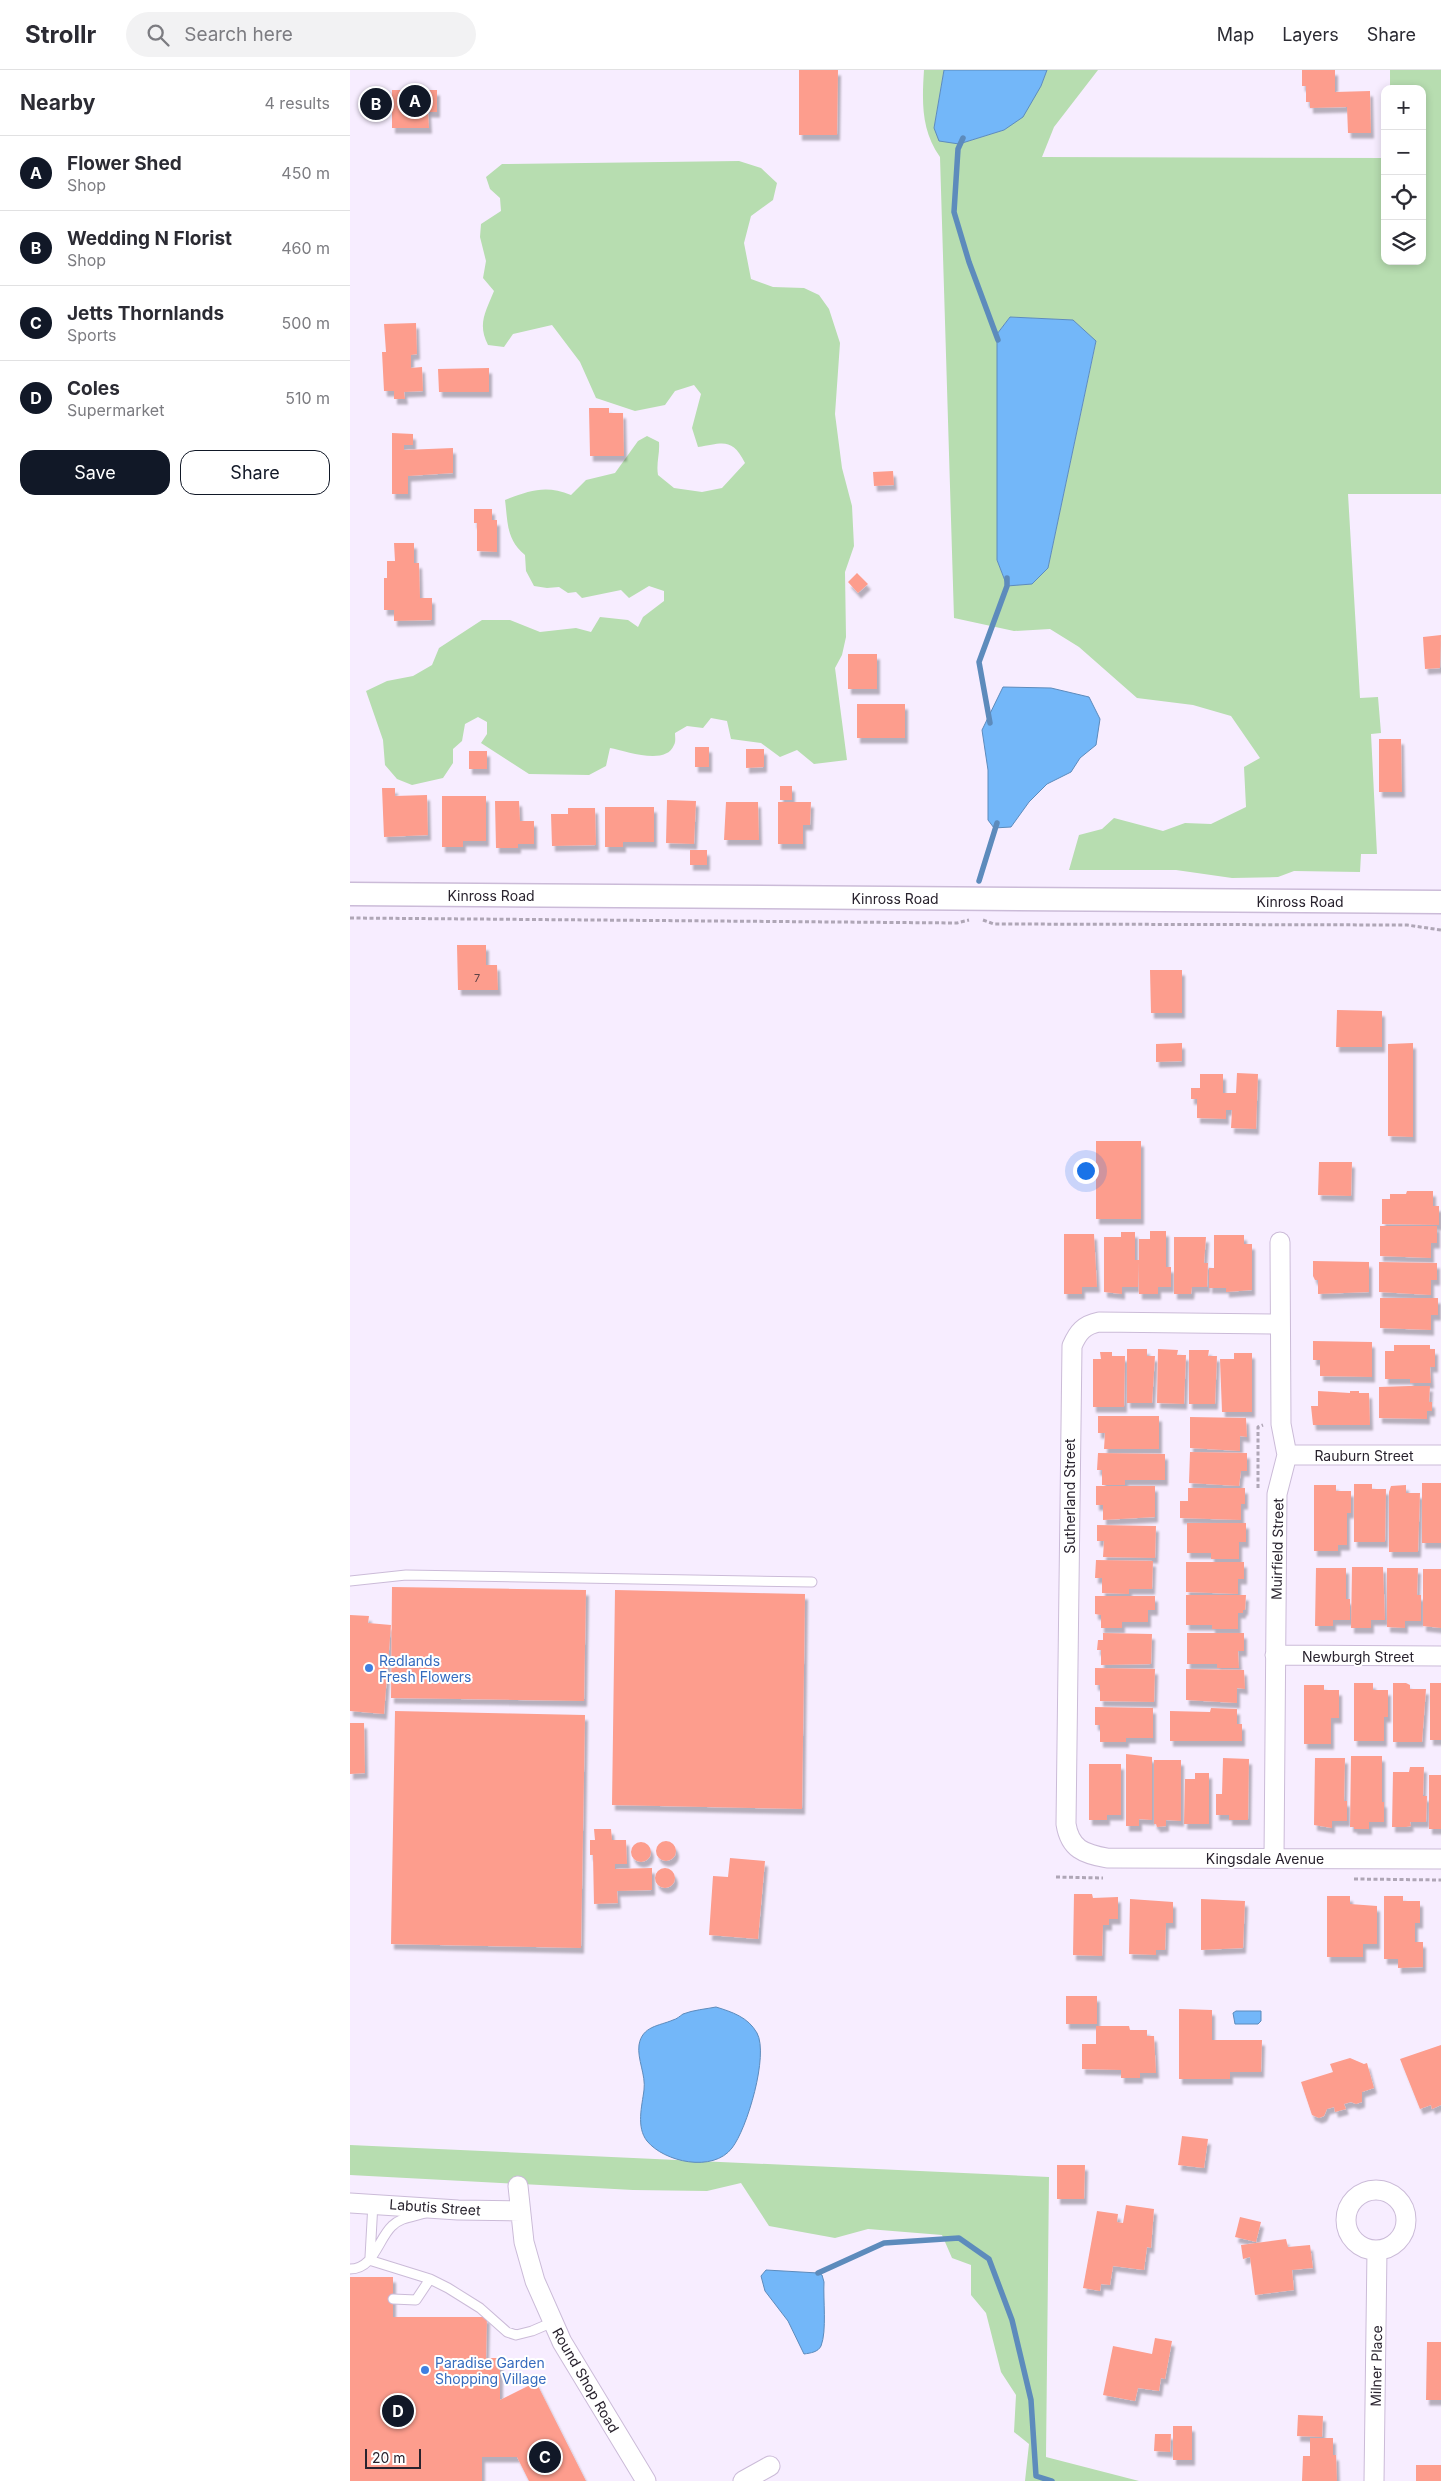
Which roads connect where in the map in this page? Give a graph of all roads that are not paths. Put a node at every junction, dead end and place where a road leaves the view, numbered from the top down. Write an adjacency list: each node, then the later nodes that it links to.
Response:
1 (350, 894): 2 (street, Kinross Road)
2 (1439, 904)
3 (1280, 1242): 4 (street, Muirfield Street)
4 (1280, 1324): 5 (street, Muirfield Street); 11 (street, Sutherland Street)
5 (1287, 1455): 6 (street, Rauburn Street); 9 (street, Muirfield Street)
6 (1441, 1455)
7 (350, 1581): 8 (lane)
8 (812, 1582)
9 (1276, 1655): 10 (street, Newburgh Street); 12 (street, Muirfield Street)
10 (1441, 1656)
11 (1089, 1855): 12 (street, Kingsdale Avenue)
12 (1274, 1858): 13 (street, Kingsdale Avenue)
13 (1441, 1859)
14 (518, 2186): 18 (street, Round Shop Road)
15 (350, 2203): 16 (street, Labutis Street)
16 (373, 2203): 17 (street, Labutis Street); 20 (lane)
17 (436, 2209): 18 (street, Labutis Street); 20 (lane)
18 (520, 2211): 24 (street, Round Shop Road)
19 (1377, 2250): 28 (street, Milner Place)
20 (369, 2260): 21 (lane); 22 (lane)
21 (350, 2269)
22 (430, 2279): 23 (lane); 24 (lane)
23 (393, 2300)
24 (553, 2322): 26 (street, Round Shop Road)
25 (770, 2466): 27 (street)
26 (646, 2481)
27 (743, 2481)
28 (1374, 2481)

